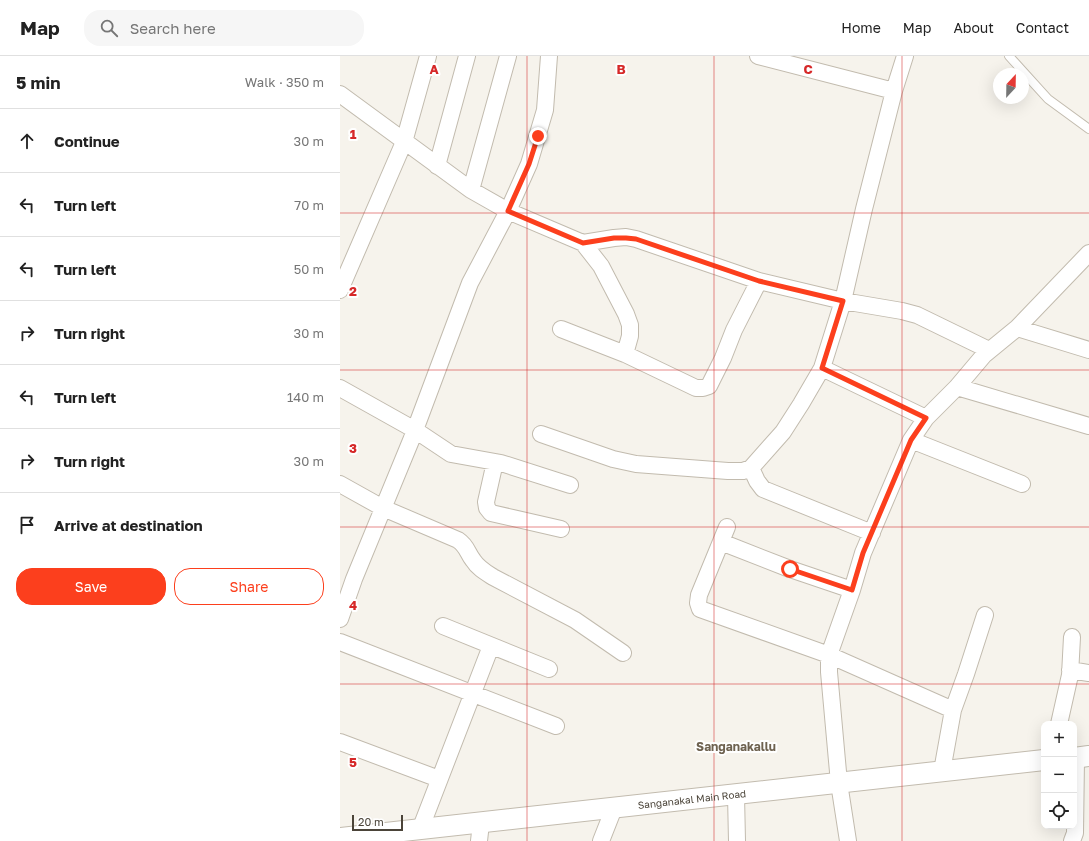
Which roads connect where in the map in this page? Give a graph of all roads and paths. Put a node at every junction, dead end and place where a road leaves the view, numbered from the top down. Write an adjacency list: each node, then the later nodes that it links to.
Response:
1 (428, 56): 11 (street)
2 (467, 56): 12 (street)
3 (508, 56): 13 (street)
4 (549, 56): 14 (street)
5 (758, 56): 8 (street)
6 (905, 56): 8 (street)
7 (1009, 56): 10 (lane)
8 (894, 91): 19 (street)
9 (341, 96): 11 (street)
10 (1089, 129)
11 (404, 142): 12 (street); 18 (street)
12 (438, 166): 13 (street)
13 (471, 190): 14 (street)
14 (508, 211): 15 (street); 30 (street)
15 (583, 243): 17 (street); 24 (street)
16 (1089, 253): 20 (street)
17 (759, 281): 19 (street); 24 (street)
18 (340, 290)
19 (843, 301): 22 (street); 25 (street)
20 (1017, 328): 22 (street); 23 (street)
21 (561, 329): 24 (street)
22 (989, 350): 26 (street)
23 (1089, 350)
24 (625, 354)
25 (822, 368): 28 (street); 34 (street)
26 (957, 387): 28 (street); 29 (street)
27 (340, 388): 30 (street)
28 (926, 418): 32 (street)
29 (1089, 426)
30 (415, 430): 33 (street); 38 (street)
31 (541, 434): 34 (street)
32 (911, 440): 36 (street); 41 (street)
33 (495, 462): 37 (street); 40 (street)
34 (751, 468): 41 (street)
35 (340, 484): 38 (street)
36 (1022, 484)
37 (570, 485)
38 (383, 508): 43 (street); 51 (street)
39 (727, 527): 42 (street)
40 (561, 530)
41 (872, 533): 44 (street)
42 (721, 542): 44 (street); 52 (street)
43 (345, 588): 46 (street)
44 (852, 590): 52 (street)
45 (985, 615): 57 (street)
46 (340, 619)
47 (443, 626): 50 (street)
48 (1072, 637): 54 (street)
49 (340, 642): 56 (street)
50 (491, 646): 53 (street); 56 (street)
51 (623, 653)
52 (829, 655): 57 (street); 65 (street)
53 (549, 669)
54 (1070, 670): 55 (street); 58 (street)
55 (1089, 673)
56 (472, 694): 59 (street); 64 (street)
57 (953, 710): 63 (street)
58 (1060, 721)
59 (556, 726)
60 (340, 742): 64 (street)
61 (1080, 757): 74 (street)
62 (1041, 760): 63 (street, Sanganakal Main Road)
63 (942, 772): 65 (street, Sanganakal Main Road)
64 (439, 779): 68 (street)
65 (839, 783): 66 (street, Sanganakal Main Road); 73 (street)
66 (736, 794): 67 (street, Sanganakal Main Road); 72 (street)
67 (614, 808): 69 (street, Sanganakal Main Road); 71 (street)
68 (420, 830): 69 (street, Sanganakal Main Road); 70 (street, Sanganakal Main Road)
69 (480, 832)
70 (347, 839)
71 (601, 841)
72 (737, 841)
73 (848, 841)
74 (1072, 841)

